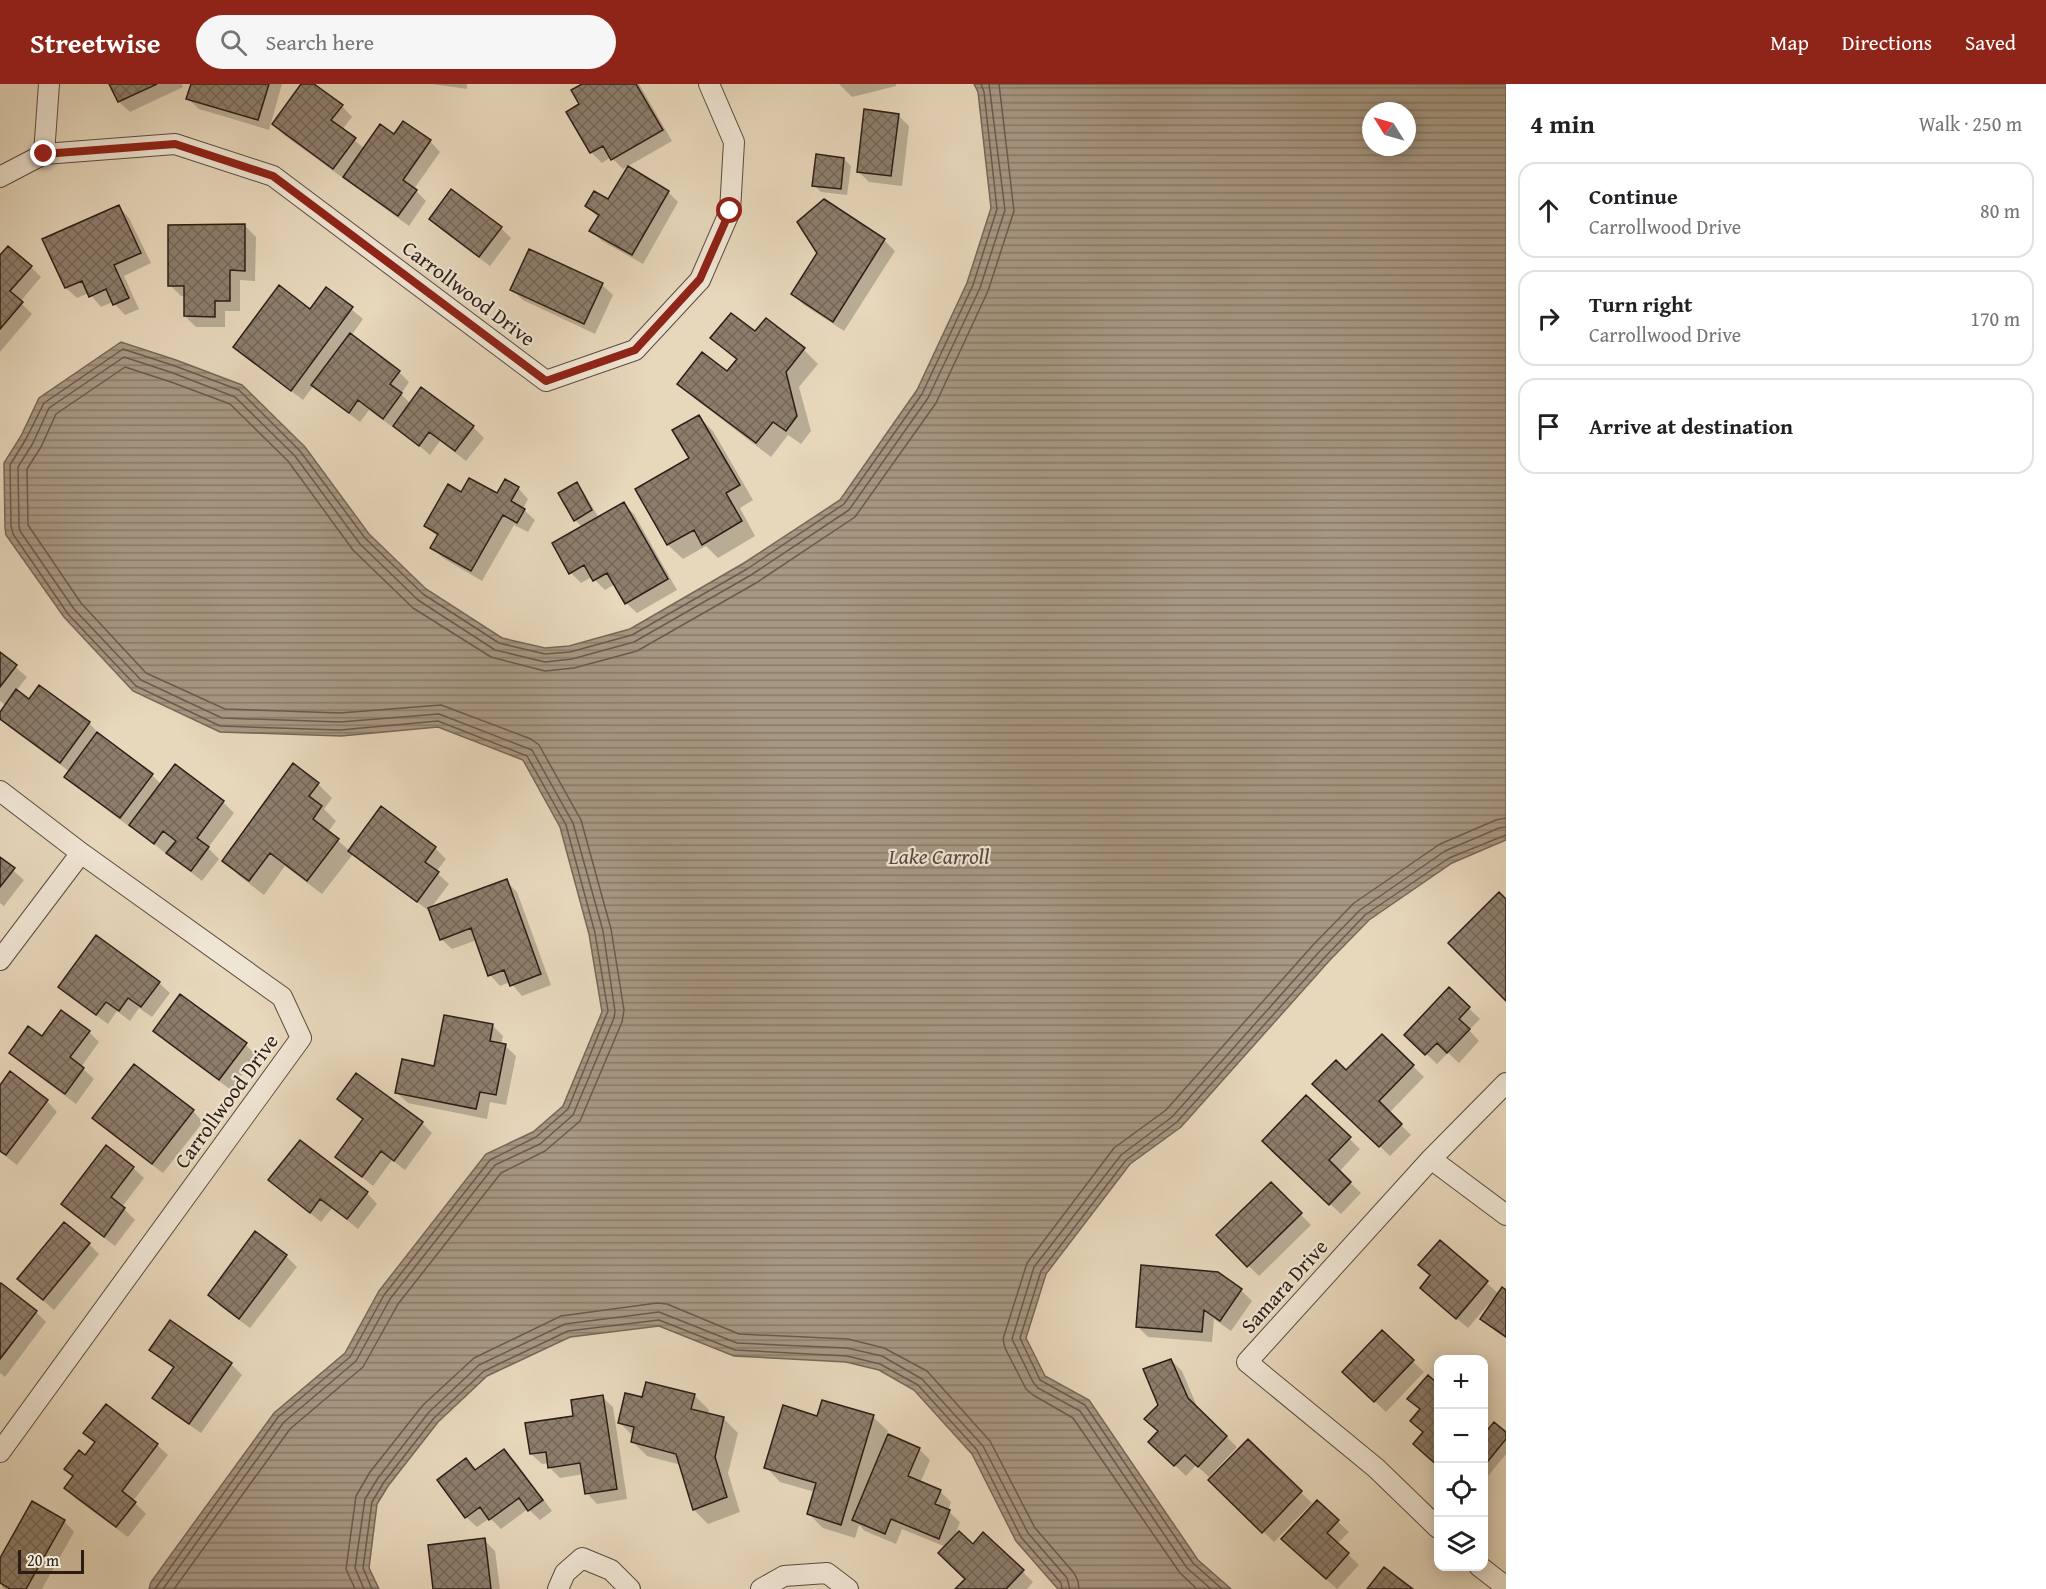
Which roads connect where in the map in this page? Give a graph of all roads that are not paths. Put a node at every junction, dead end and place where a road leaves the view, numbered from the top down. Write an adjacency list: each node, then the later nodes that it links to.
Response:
1 (49, 84): 3 (street)
2 (709, 84): 3 (street, Carrollwood Drive)
3 (44, 154): 4 (street, Carrollwood Drive)
4 (0, 177)
5 (0, 791): 6 (street, Carrollwood Drive)
6 (81, 853): 7 (street); 11 (street, Carrollwood Drive)
7 (0, 960)
8 (1506, 1083): 9 (street, Samara Drive)
9 (1431, 1159): 10 (street); 12 (street, Samara Drive)
10 (1506, 1215)
11 (0, 1452)
12 (1434, 1524)
13 (1485, 1571): 14 (street)
14 (1506, 1587)
15 (558, 1589): 16 (street)
16 (630, 1589)
17 (761, 1589): 18 (street)
18 (848, 1589)

